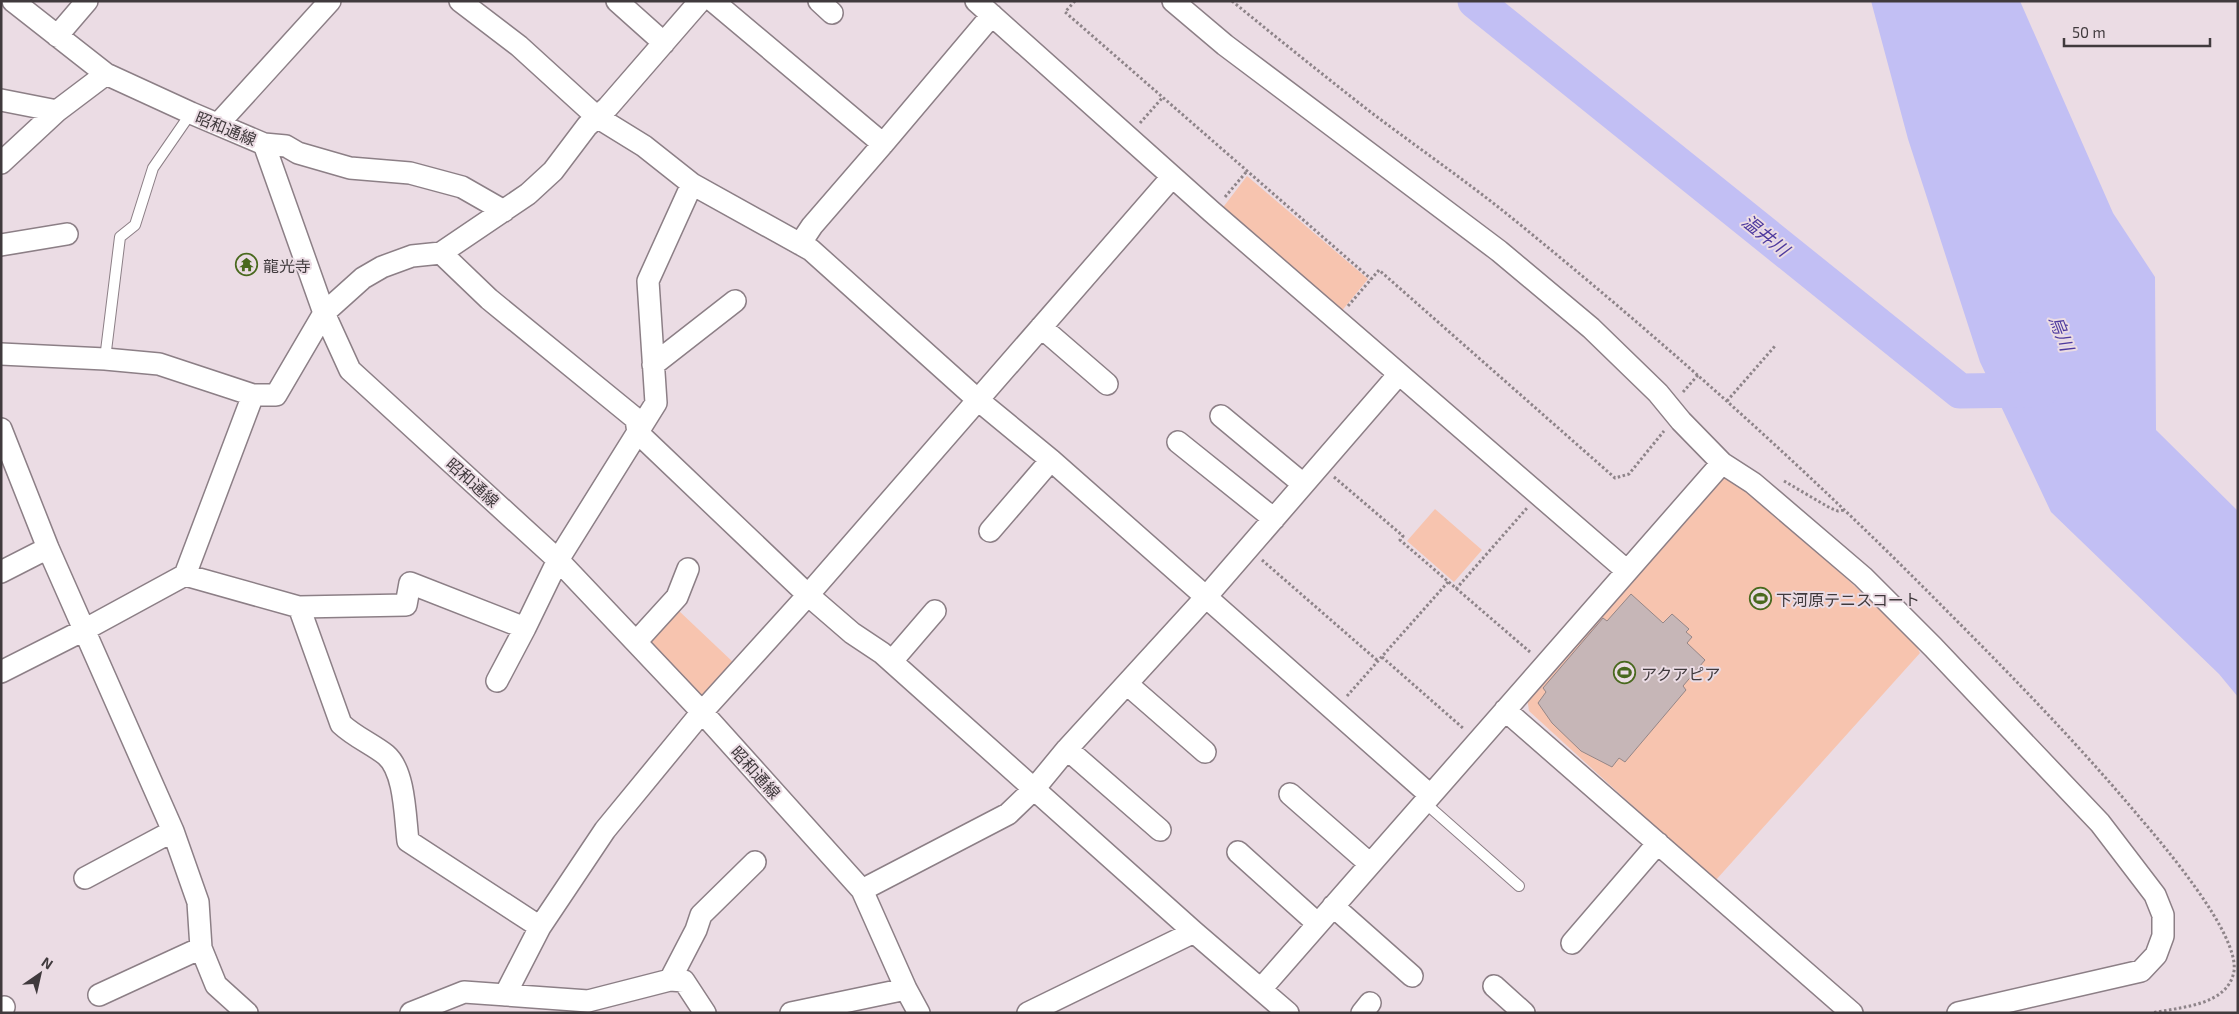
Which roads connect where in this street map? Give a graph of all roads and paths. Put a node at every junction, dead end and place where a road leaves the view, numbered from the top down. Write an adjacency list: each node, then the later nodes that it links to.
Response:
1 (13, 1): 12 (street, 昭和通線)
2 (88, 1): 12 (street)
3 (330, 1): 20 (street)
4 (460, 1): 19 (street)
5 (617, 1): 13 (street)
6 (700, 1): 13 (street)
7 (714, 1): 23 (street)
8 (976, 1): 11 (street)
9 (1075, 1): 15 (path)
10 (1173, 1): 49 (street)
11 (992, 15): 21 (street); 23 (street)
12 (57, 36): 14 (street, 昭和通線)
13 (664, 43): 19 (street)
14 (106, 74): 17 (street); 18 (street, 昭和通線)
15 (1163, 97): 21 (path); 25 (path)
16 (1, 100): 17 (street)
17 (57, 111): 24 (street)
18 (191, 113): 20 (street, 昭和通線); 41 (lane)
19 (598, 117): 27 (street); 28 (street)
20 (219, 123): 22 (street, 昭和通線)
21 (1128, 137): 26 (street)
22 (264, 144): 28 (street); 36 (street, 昭和通線)
23 (884, 144): 31 (street)
24 (1, 163)
25 (1248, 171): 29 (path); 34 (path)
26 (1172, 177): 29 (street); 38 (street)
27 (692, 184): 31 (street); 42 (street)
28 (504, 210): 33 (street)
29 (1212, 212): 37 (street)
30 (67, 234): 32 (street)
31 (800, 244): 47 (street)
32 (1, 246)
33 (441, 253): 36 (street); 52 (street)
34 (1371, 280): 37 (path); 49 (path)
35 (735, 301): 42 (street)
36 (324, 313): 46 (street); 65 (street, 昭和通線)
37 (1336, 320): 43 (street)
38 (1042, 327): 45 (street); 47 (street)
39 (1776, 346): 48 (path)
40 (1, 354): 41 (street)
41 (105, 359): 46 (street)
42 (653, 365): 52 (street)
43 (1399, 374): 56 (street); 59 (street)
44 (1698, 375): 49 (path)
45 (1107, 384)
46 (253, 395): 69 (street)
47 (978, 400): 54 (street); 72 (street)
48 (1727, 401)
49 (1677, 407): 55 (street)
50 (1221, 416): 58 (street)
51 (1, 429): 63 (street)
52 (638, 433): 65 (street); 72 (street)
53 (1178, 442): 61 (street)
54 (1051, 460): 62 (street); 73 (street)
55 (1722, 463): 67 (street); 126 (street)
56 (1320, 465): 58 (street); 70 (path)
57 (1777, 477): 60 (path)
58 (1303, 484): 61 (street)
59 (1539, 495): 67 (street); 71 (path)
60 (1846, 510)
61 (1274, 518): 64 (street)
62 (990, 532)
63 (48, 548): 68 (street); 77 (street)
64 (1249, 548): 73 (street); 81 (path)
65 (558, 560): 76 (street); 78 (street, 昭和通線)
66 (688, 568): 78 (street)
67 (1628, 570): 82 (street)
68 (1, 572)
69 (185, 575): 74 (street); 77 (street)
70 (1448, 582): 71 (path); 79 (path)
71 (1456, 589): 82 (path)
72 (808, 595): 80 (street); 88 (street)
73 (1206, 597): 85 (street); 94 (street)
74 (299, 607): 76 (street); 106 (street)
75 (934, 611): 80 (street)
76 (526, 628): 84 (street)
77 (84, 630): 83 (street); 96 (street)
78 (636, 642): 88 (street, 昭和通線)
79 (1382, 657): 81 (path); 89 (path)
80 (892, 661): 92 (street)
81 (1378, 661): 86 (path)
82 (1545, 665): 87 (street)
83 (1, 672)
84 (497, 681)
85 (1127, 684): 90 (street); 91 (street)
86 (1344, 700)
87 (1505, 710): 89 (street); 97 (street)
88 (702, 712): 103 (street, 昭和通線); 106 (street)
89 (1478, 741): 94 (street)
90 (1067, 749): 92 (street); 95 (street)
91 (1205, 752)
92 (1034, 789): 103 (street); 107 (street)
93 (1290, 794): 100 (street)
94 (1427, 799): 100 (street); 102 (lane)
95 (1160, 830)
96 (173, 831): 101 (street); 109 (street)
97 (1658, 843): 108 (street); 125 (street)
98 (1238, 852): 105 (street)
99 (755, 862): 111 (street)
100 (1370, 864): 104 (street)
101 (85, 878)
102 (1519, 886)
103 (862, 890): 113 (street, 昭和通線)
104 (1333, 906): 105 (street); 110 (street)
105 (1318, 924): 114 (street)
106 (540, 926): 116 (street)
107 (1194, 932): 114 (street); 122 (street)
108 (1572, 943)
109 (200, 948): 115 (street); 117 (street)
110 (1412, 976)
111 (670, 980): 116 (street); 119 (street)
112 (1494, 986): 124 (street)
113 (906, 988): 120 (street); 121 (street, 昭和通線)
114 (1261, 989): 123 (street)
115 (99, 994)
116 (504, 996): 118 (street)
117 (247, 1013)
118 (411, 1013)
119 (706, 1013)
120 (791, 1013)
121 (919, 1013)
122 (1028, 1013)
123 (1288, 1013)
124 (1524, 1013)
125 (1852, 1013)
126 (1958, 1013)

